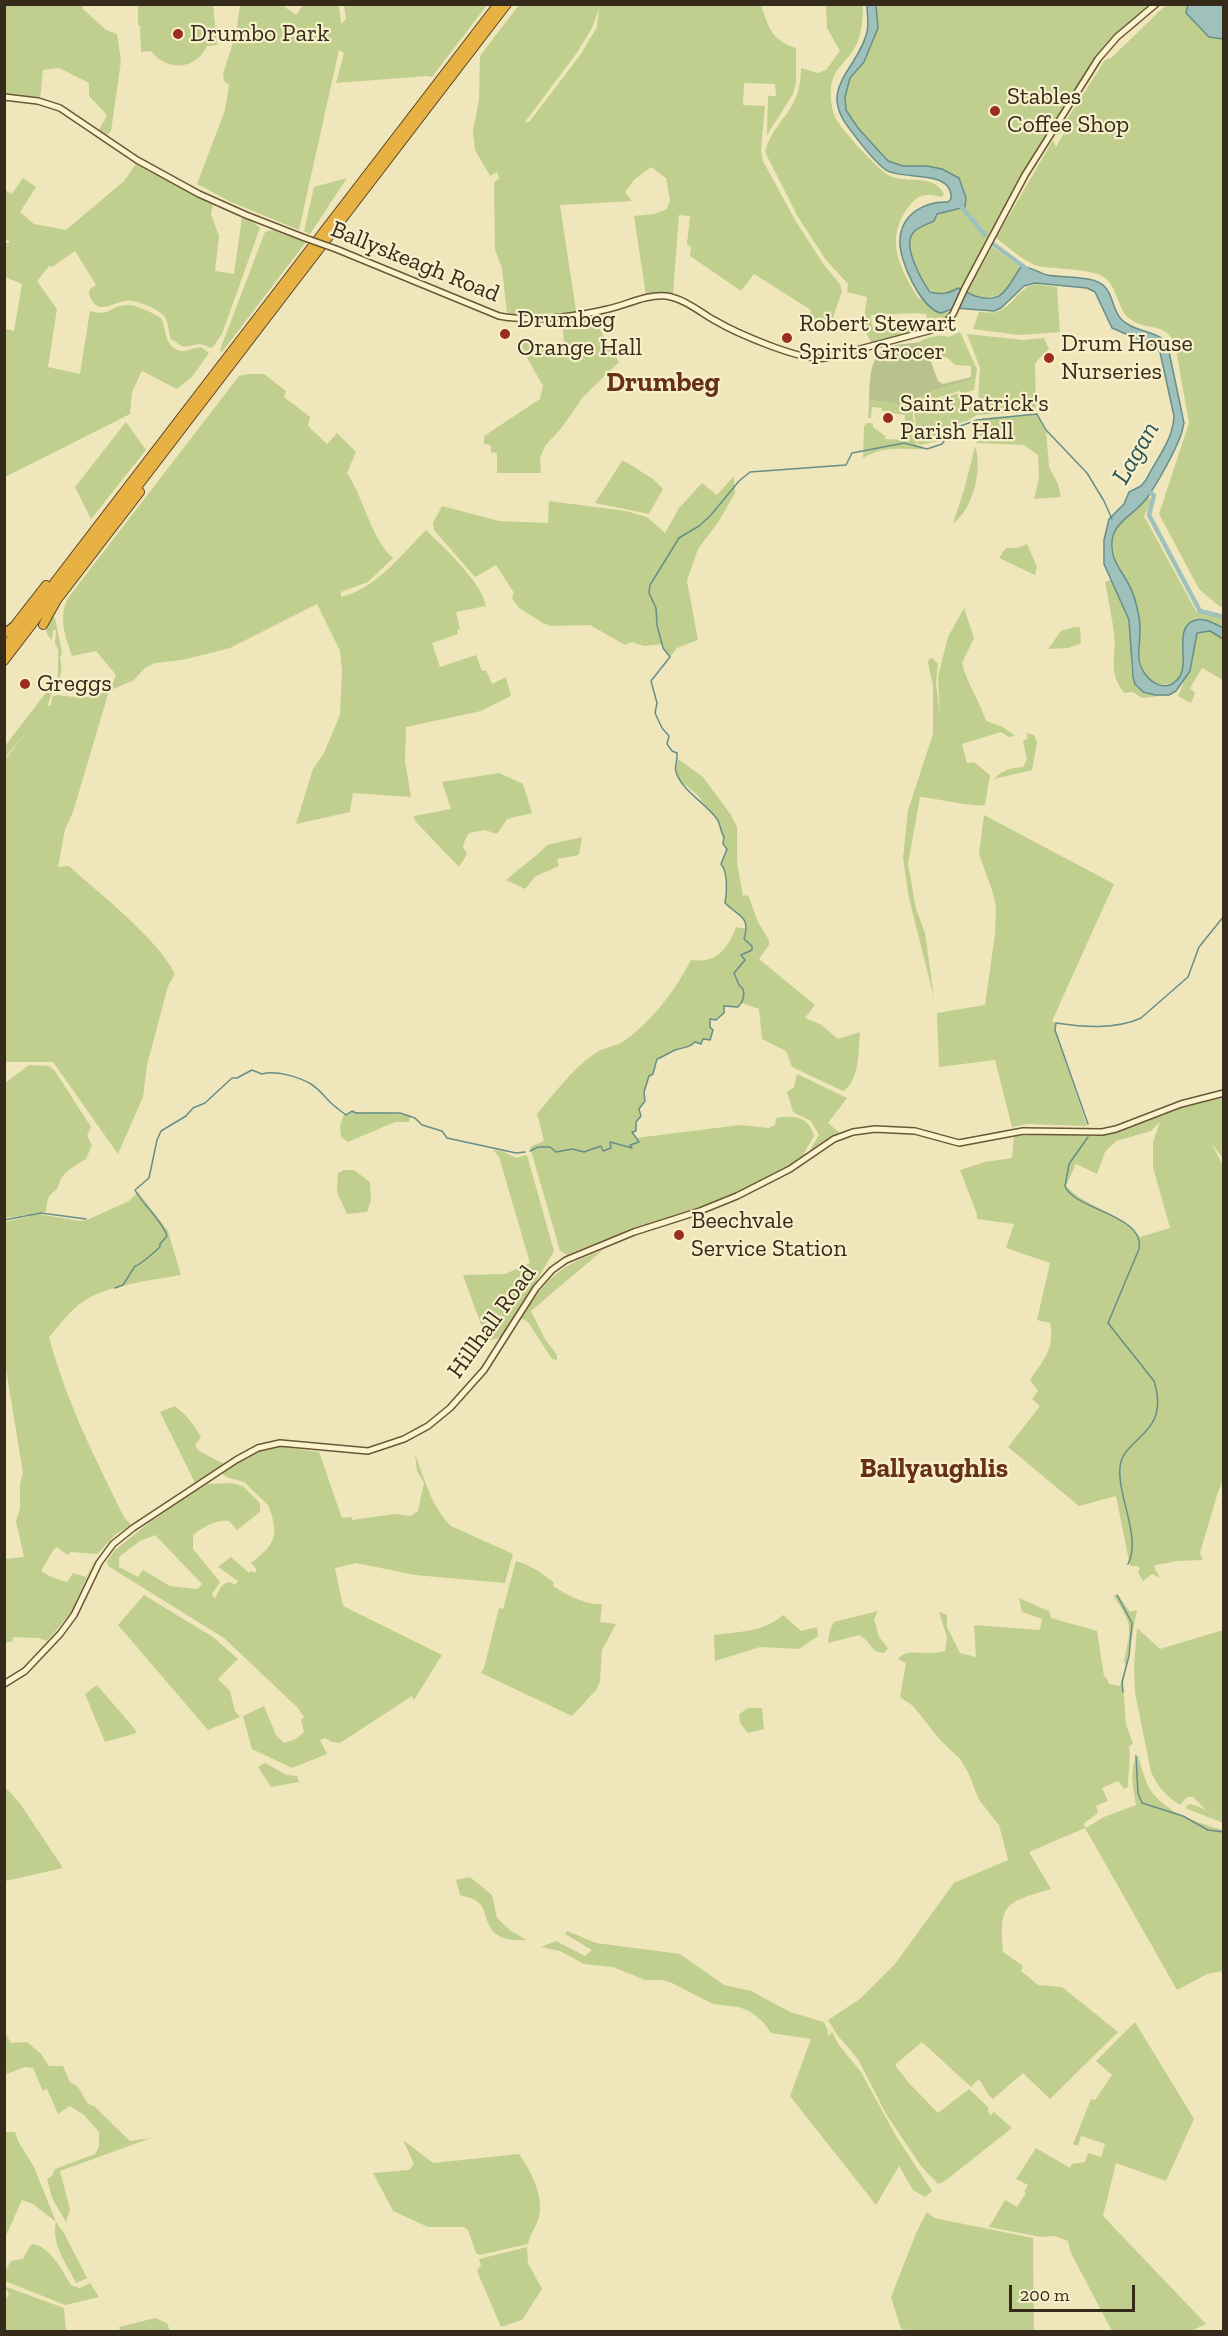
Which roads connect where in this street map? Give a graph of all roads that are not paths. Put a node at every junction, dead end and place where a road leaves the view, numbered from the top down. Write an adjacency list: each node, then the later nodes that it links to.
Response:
1 (498, 4): 6 (highway)
2 (507, 4): 5 (highway)
3 (1156, 4): 4 (main road, Ballyskeagh Road, bridge)
4 (4, 97)
5 (201, 404): 7 (highway); 10 (highway)
6 (143, 467): 8 (highway); 9 (highway)
7 (43, 625)
8 (4, 634)
9 (4, 648)
10 (4, 661)
11 (1224, 1093): 12 (main road, Hillhall Road)
12 (4, 1684)

